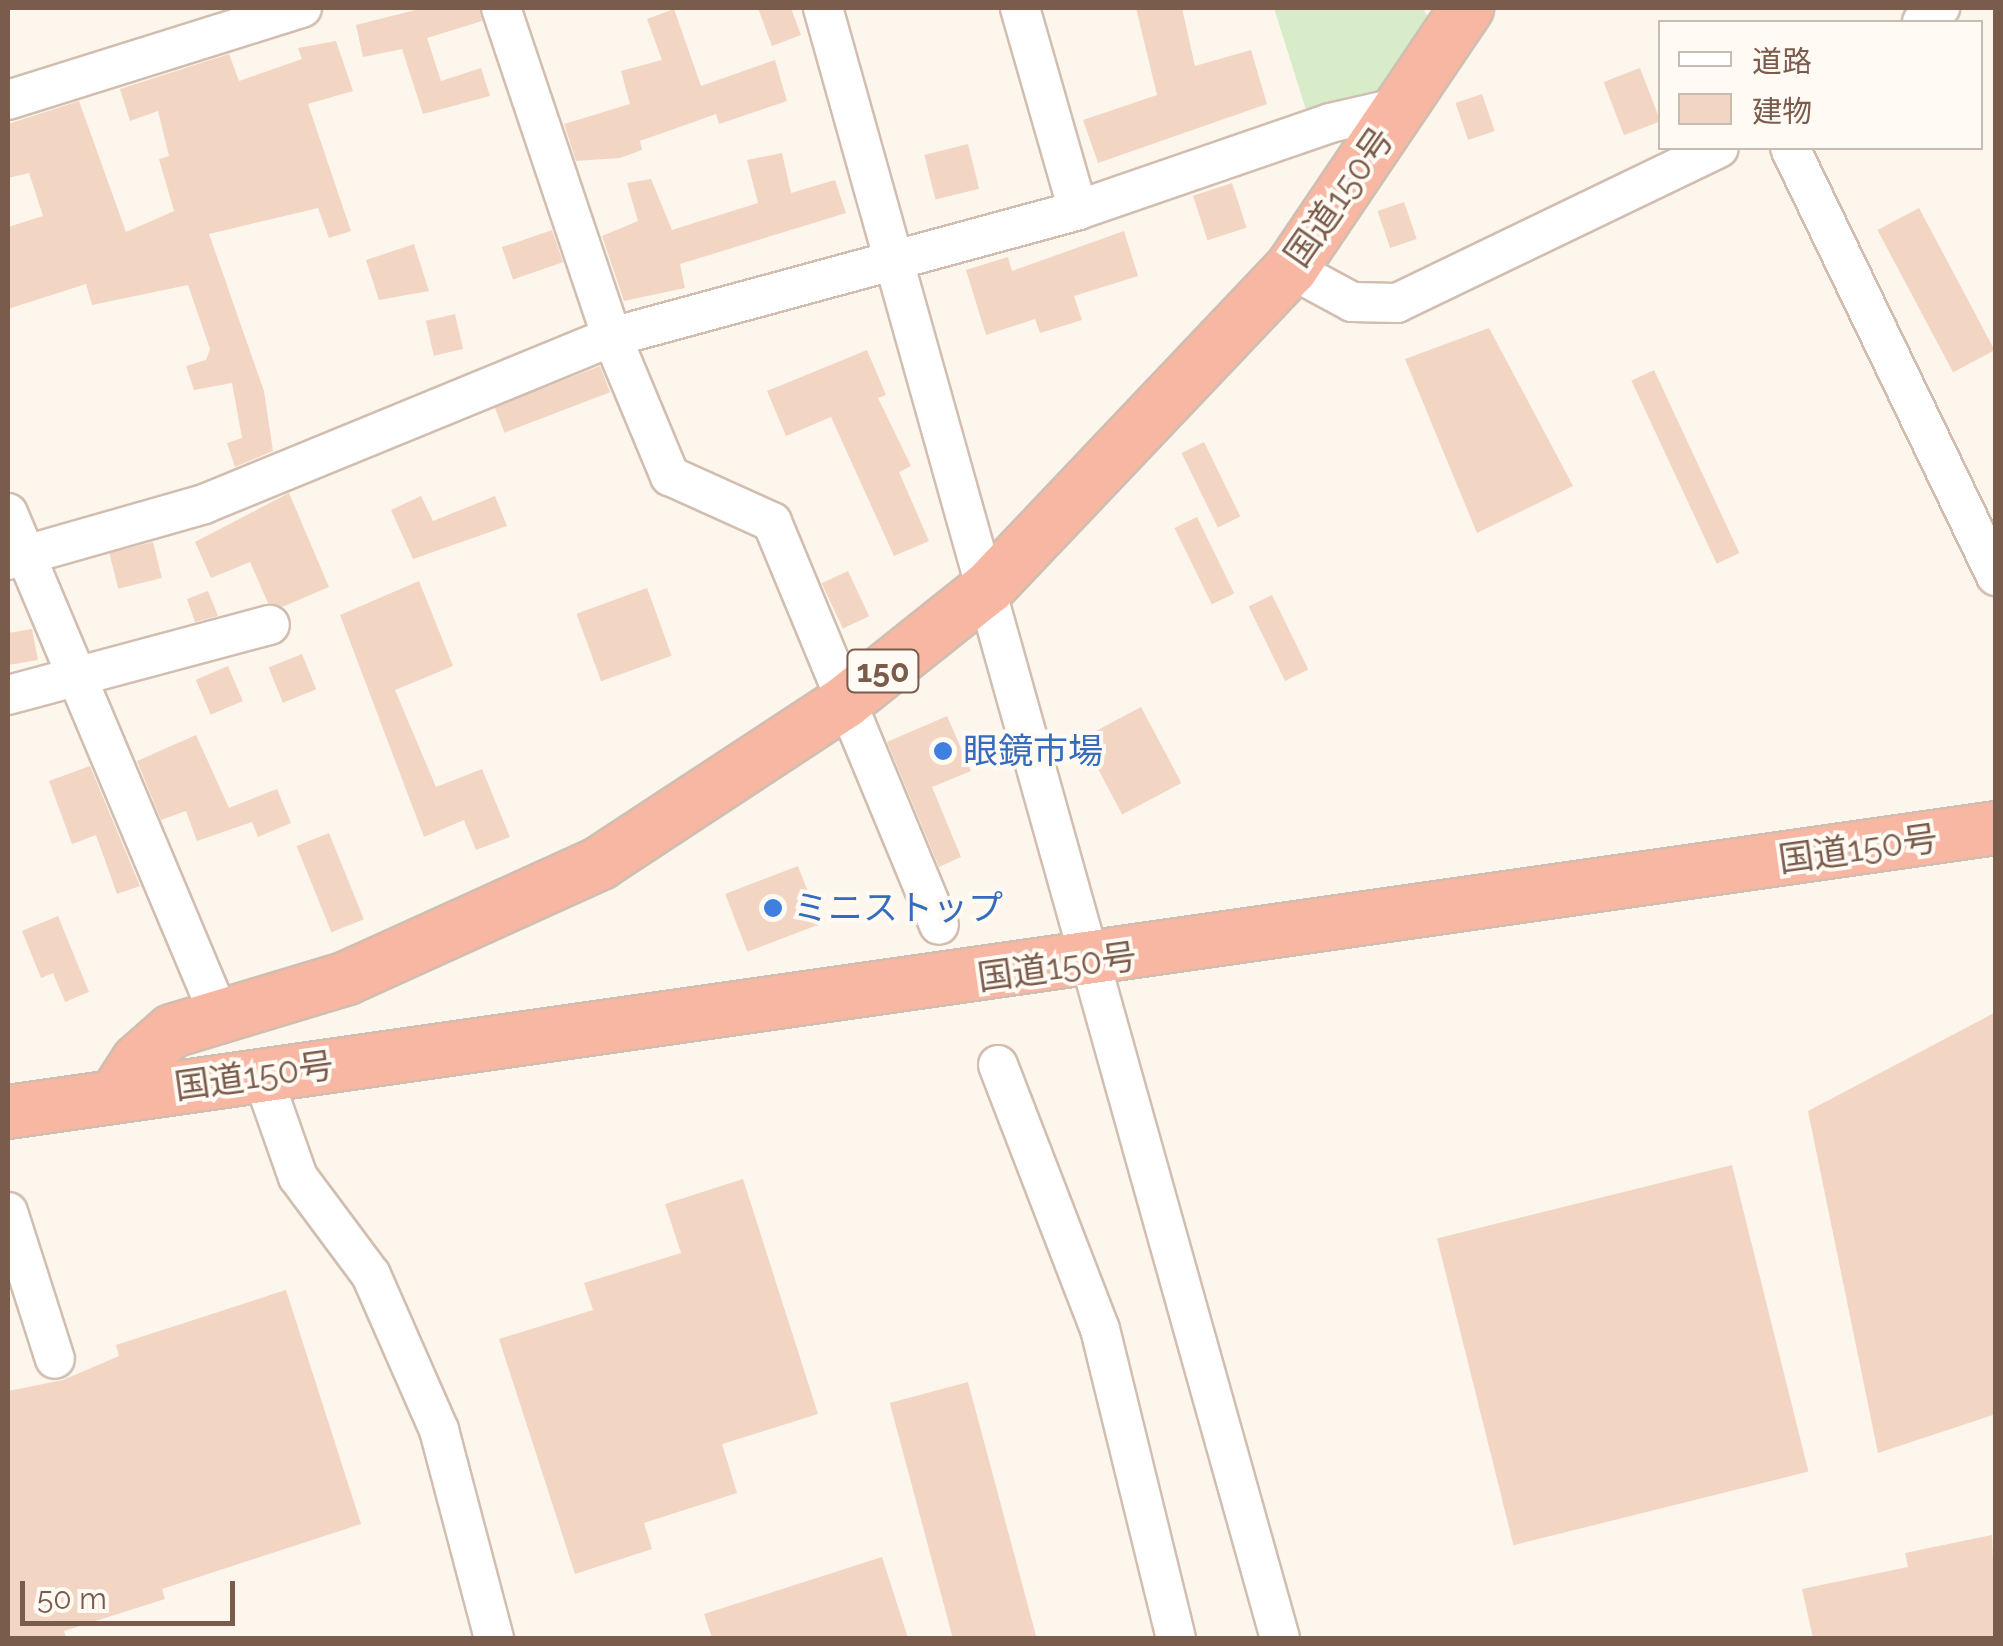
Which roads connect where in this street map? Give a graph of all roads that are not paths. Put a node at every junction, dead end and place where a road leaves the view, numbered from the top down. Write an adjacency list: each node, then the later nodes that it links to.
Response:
1 (302, 8): 6 (street)
2 (501, 8): 13 (street)
3 (823, 8): 11 (street)
4 (1020, 8): 10 (street)
5 (1467, 8): 7 (highway, 国道150号 / 150)
6 (8, 100)
7 (1404, 106): 10 (street); 12 (highway, 国道150号 / 150)
8 (1715, 150): 12 (street)
9 (1791, 150): 16 (street)
10 (1078, 210): 11 (street)
11 (894, 259): 13 (street); 17 (street)
12 (1291, 269): 17 (highway, 国道150号 / 150)
13 (612, 337): 15 (street); 21 (street)
14 (8, 513): 15 (street)
15 (15, 558): 19 (street)
16 (1996, 576)
17 (989, 588): 21 (highway, 国道150号 / 150); 24 (street)
18 (270, 625): 19 (street)
19 (73, 680): 20 (street); 25 (street)
20 (8, 695)
21 (844, 702): 23 (street); 25 (highway, 国道150号 / 150)
22 (1996, 828): 24 (highway, 国道150号)
23 (939, 925)
24 (1094, 963): 27 (highway, 国道150号); 34 (street)
25 (220, 1017): 28 (highway, 国道150号 / 150)
26 (998, 1065): 33 (street)
27 (262, 1076): 28 (highway, 国道150号); 32 (street)
28 (116, 1095): 29 (highway, 国道150号)
29 (8, 1112)
30 (8, 1212): 31 (street)
31 (55, 1359)
32 (494, 1638)
33 (1176, 1638)
34 (1280, 1638)

